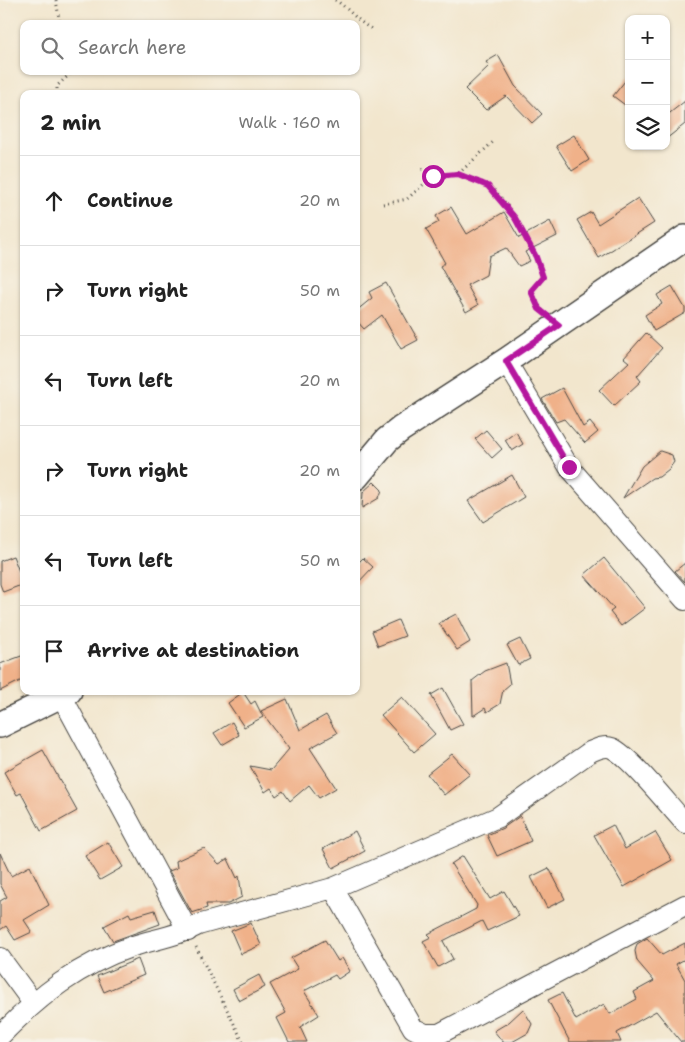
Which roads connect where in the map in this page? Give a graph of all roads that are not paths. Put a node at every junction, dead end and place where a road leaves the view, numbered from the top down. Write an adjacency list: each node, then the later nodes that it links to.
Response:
1 (685, 238): 2 (street)
2 (506, 361): 3 (street); 4 (street)
3 (360, 472)
4 (685, 600)
5 (61, 695): 7 (street)
6 (66, 695): 11 (street)
7 (0, 725)
8 (685, 824): 9 (street)
9 (333, 888): 10 (street); 11 (street)
10 (685, 905)
11 (188, 931): 13 (street)
12 (0, 958): 13 (street)
13 (33, 1003): 14 (street)
14 (0, 1036)

